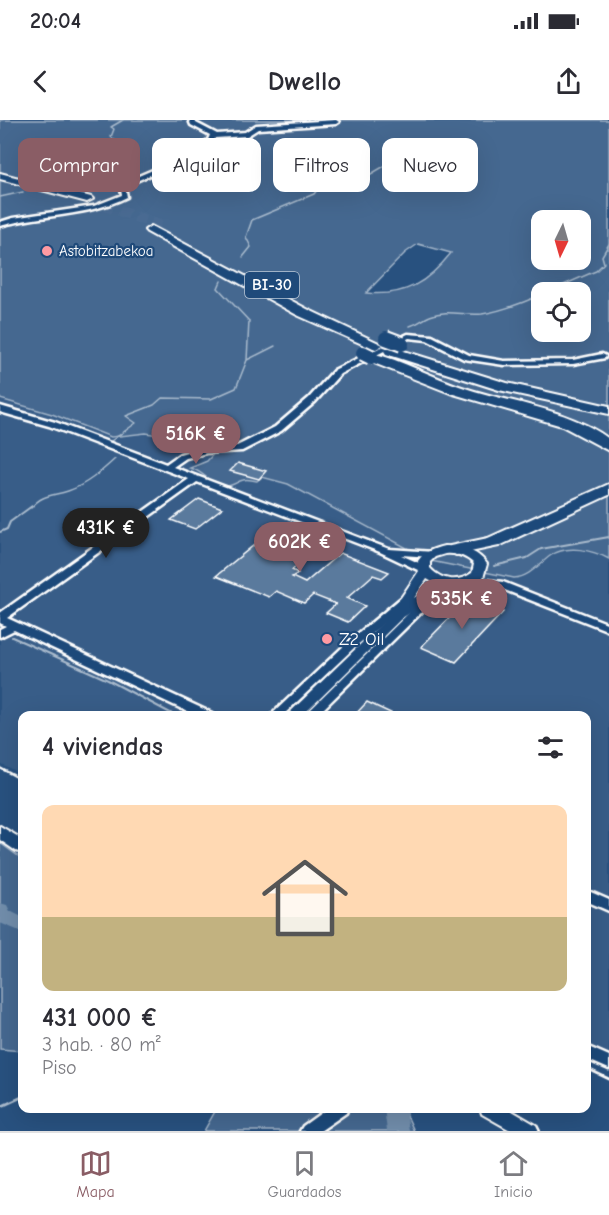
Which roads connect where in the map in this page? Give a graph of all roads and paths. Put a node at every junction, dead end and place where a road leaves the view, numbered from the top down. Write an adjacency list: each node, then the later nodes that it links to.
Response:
1 (192, 120): 5 (street)
2 (257, 120): 4 (street)
3 (336, 122): 4 (street)
4 (281, 124): 5 (street)
5 (216, 136): 8 (street)
6 (0, 176): 7 (highway)
7 (0, 182)
8 (0, 224)
9 (382, 348): 9 (highway, BI-30); 11 (highway, BI-30); 13 (highway, BI-30); 14 (highway)
10 (602, 356): 15 (street)
11 (609, 400)
12 (0, 409): 15 (street)
13 (609, 410)
14 (609, 446)
15 (166, 468): 16 (street)
16 (195, 479): 21 (street); 32 (street)
17 (609, 480): 19 (highway)
18 (609, 489): 19 (highway)
19 (587, 498): 20 (highway)
20 (493, 542): 22 (highway); 24 (highway)
21 (383, 550): 23 (street); 25 (street)
22 (456, 550): 23 (street); 24 (street)
23 (431, 554): 25 (street)
24 (480, 566): 26 (street); 28 (street)
25 (424, 571): 27 (street); 30 (street)
26 (469, 581): 27 (street); 28 (street)
27 (446, 583): 29 (street)
28 (499, 584): 34 (street)
29 (428, 595): 31 (street); 39 (street)
30 (410, 596): 31 (street); 37 (street)
31 (397, 615): 38 (street)
32 (0, 618): 33 (street)
33 (14, 625): 35 (street); 36 (street)
34 (609, 628)
35 (0, 634)
36 (197, 711)
37 (280, 711)
38 (298, 711)
39 (314, 711)
40 (0, 832): 41 (street)
41 (18, 844)
42 (591, 897): 43 (street)
43 (609, 906)
44 (591, 1054): 45 (street)
45 (609, 1063)
46 (334, 1113): 48 (street)
47 (498, 1113): 49 (street)
48 (308, 1131)
49 (530, 1131)

